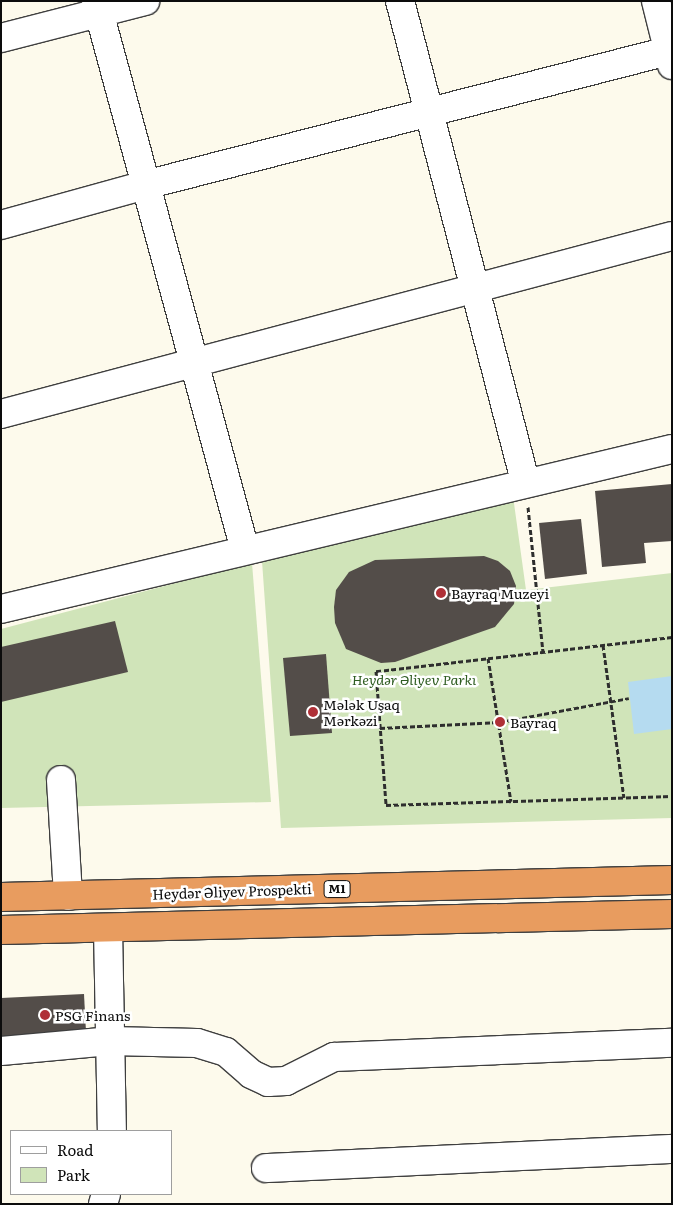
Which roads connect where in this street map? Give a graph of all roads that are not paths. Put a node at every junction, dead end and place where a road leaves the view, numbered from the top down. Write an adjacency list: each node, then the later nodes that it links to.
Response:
1 (145, 1): 4 (street)
2 (400, 1): 7 (street)
3 (656, 1): 6 (street)
4 (98, 7): 5 (street); 8 (street)
5 (1, 38)
6 (671, 56): 7 (street)
7 (430, 112): 8 (street); 11 (street)
8 (145, 184): 9 (street); 12 (street)
9 (1, 225)
10 (672, 236): 11 (street)
11 (477, 289): 12 (street); 15 (street)
12 (193, 363): 13 (street); 16 (street)
13 (1, 414)
14 (672, 449): 15 (street)
15 (526, 483): 16 (street)
16 (245, 550): 17 (street)
17 (1, 610)
18 (62, 780): 20 (street)
19 (672, 880): 20 (highway, Heydər Əliyev Prospekti / M1)
20 (68, 896): 21 (highway, Heydər Əliyev Prospekti / M1)
21 (1, 897)
22 (672, 914): 23 (highway)
23 (108, 928): 24 (highway); 25 (street)
24 (1, 930)
25 (110, 1041): 26 (street); 27 (street); 28 (street)
26 (672, 1043)
27 (1, 1051)
28 (112, 1130)
29 (672, 1149): 30 (street)
30 (266, 1168)

